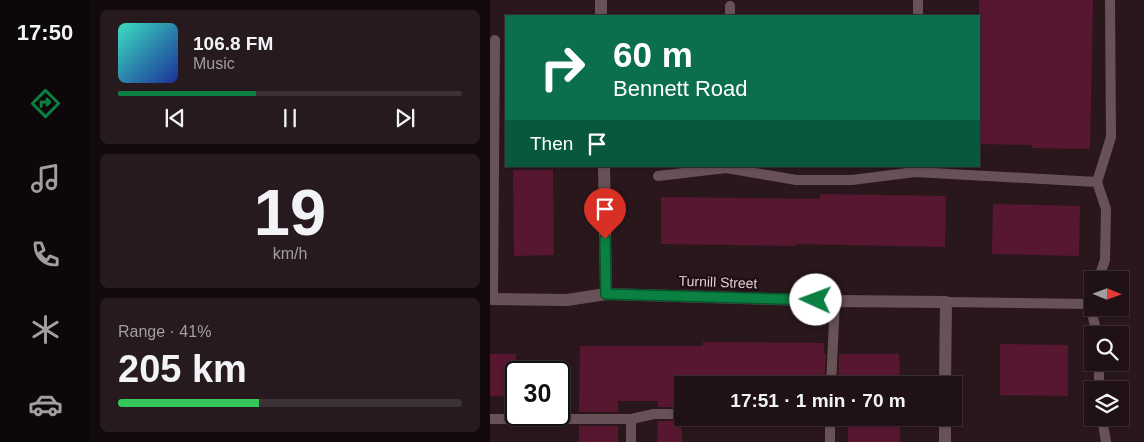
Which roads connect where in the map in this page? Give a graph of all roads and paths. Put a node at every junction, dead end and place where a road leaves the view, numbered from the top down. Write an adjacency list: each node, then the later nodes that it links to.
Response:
1 (600, 0): 4 (street)
2 (1110, 0): 12 (lane)
3 (918, 1): 5 (lane)
4 (601, 15)
5 (918, 15)
6 (492, 40): 7 (lane); 13 (lane)
7 (505, 40)
8 (604, 167): 15 (street)
9 (726, 167): 10 (lane); 11 (lane)
10 (915, 169): 12 (lane)
11 (658, 176)
12 (1097, 182): 14 (lane)
13 (492, 203): 16 (lane)
14 (1101, 271)
15 (606, 294): 16 (street, Turnill Street); 18 (street, Turnill Street)
16 (491, 299)
17 (1084, 300): 19 (lane)
18 (835, 301): 19 (street, Turnill Street); 20 (lane)
19 (946, 302): 21 (street)
20 (831, 376)
21 (945, 376)
22 (674, 414): 24 (lane)
23 (490, 419): 24 (lane)
24 (631, 419): 28 (lane)
25 (830, 426): 29 (lane)
26 (945, 426): 30 (street)
27 (1103, 426): 31 (lane)
28 (631, 442)
29 (830, 442)
30 (945, 442)
31 (1106, 442)

